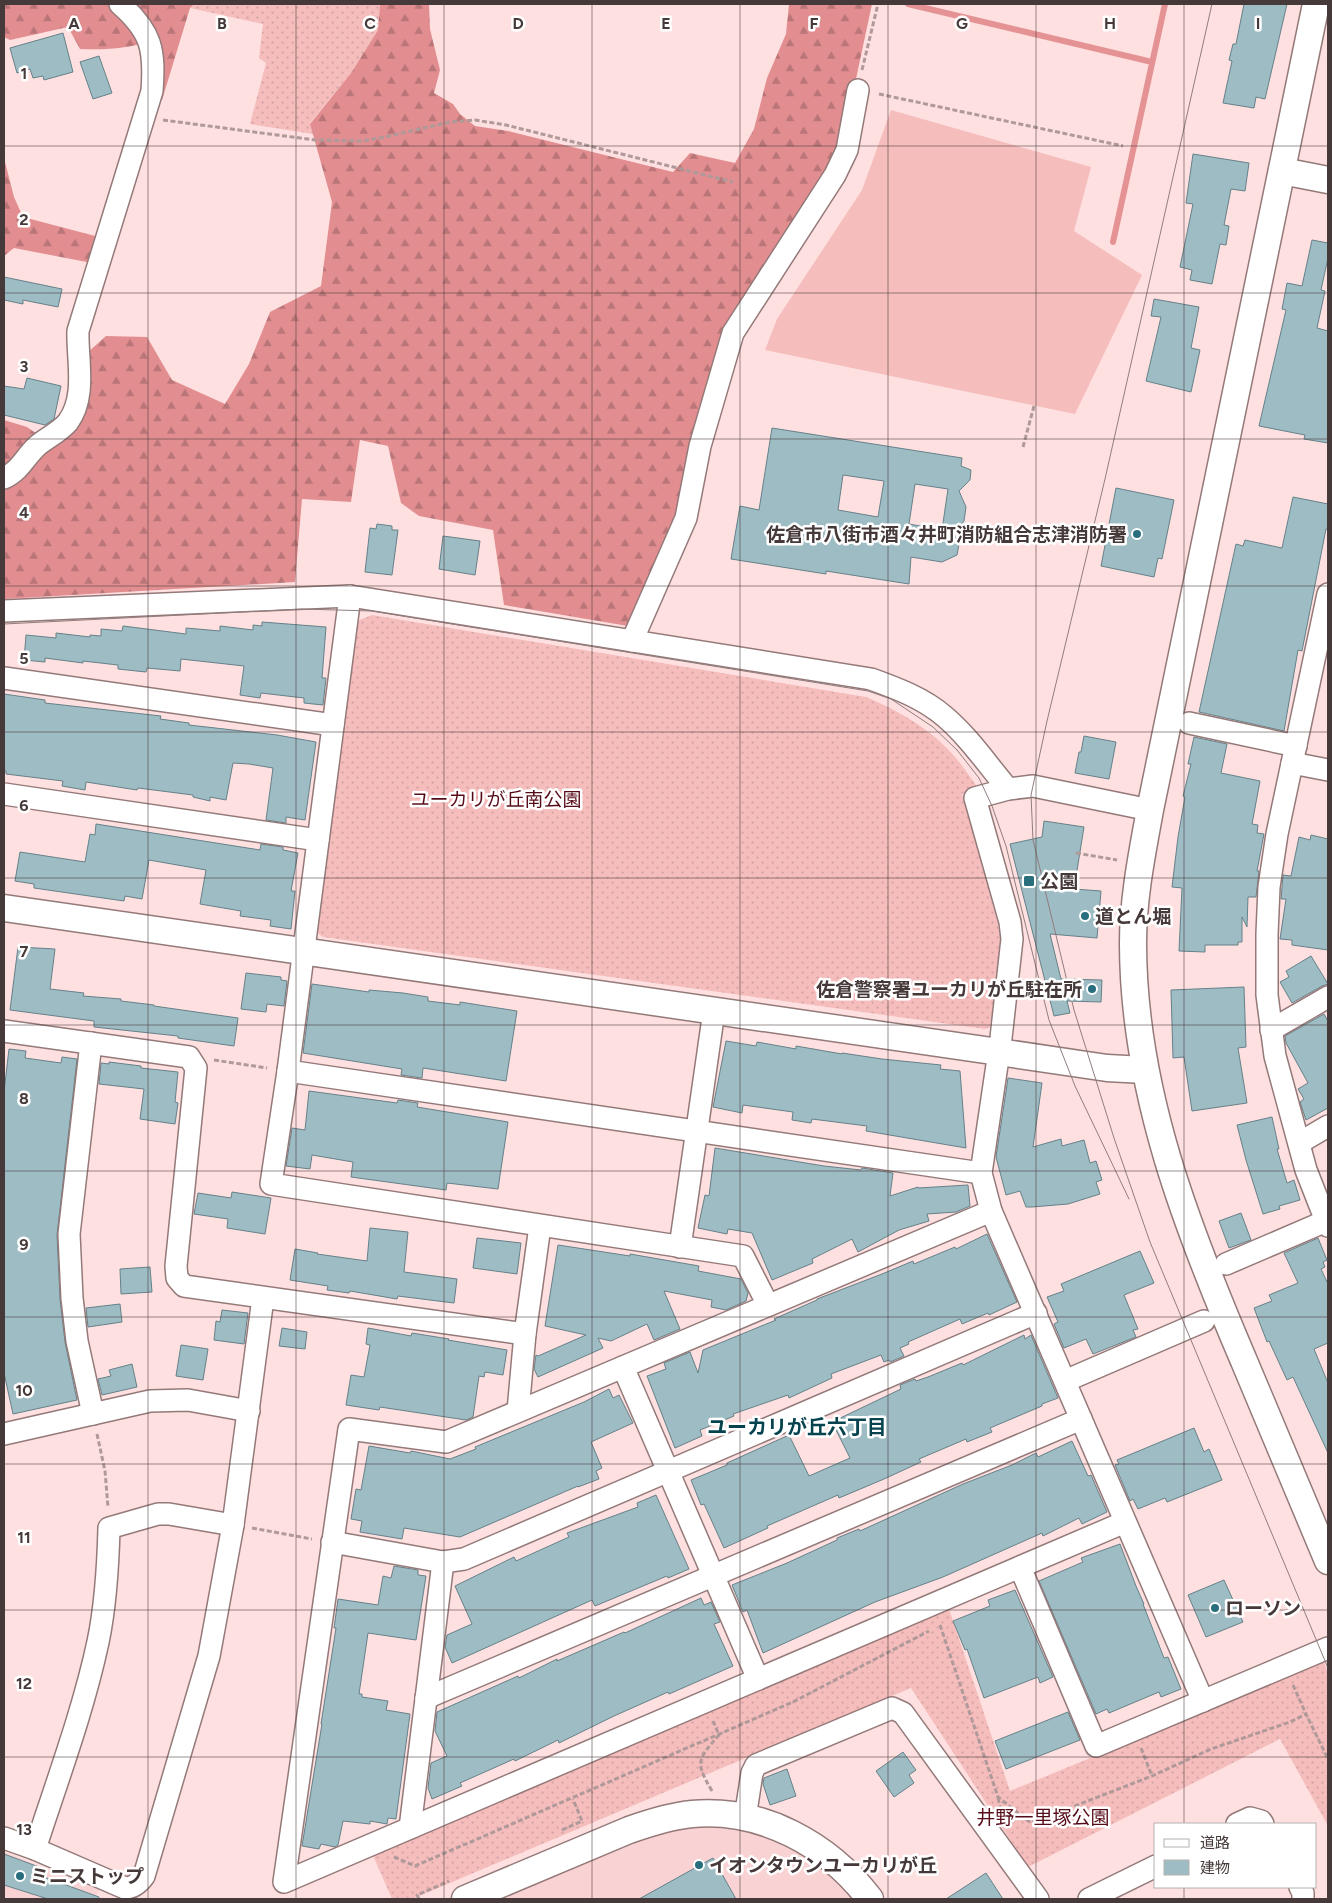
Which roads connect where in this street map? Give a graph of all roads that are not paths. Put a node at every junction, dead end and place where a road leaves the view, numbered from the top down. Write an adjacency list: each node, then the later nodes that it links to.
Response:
1 (120, 4): 6 (street)
2 (1316, 4): 4 (street)
3 (858, 90): 10 (street)
4 (1282, 171): 5 (street); 19 (street)
5 (1328, 180)
6 (4, 478)
7 (1328, 594): 11 (street)
8 (350, 596): 9 (street); 10 (street); 14 (street)
9 (4, 611)
10 (632, 641): 17 (street)
11 (1322, 651): 15 (street)
12 (4, 678): 14 (street)
13 (1189, 723): 15 (street)
14 (333, 725): 20 (street)
15 (1294, 755): 16 (street); 25 (street)
16 (1328, 770)
17 (1008, 789): 19 (street); 28 (street)
18 (4, 794): 20 (street)
19 (1150, 810): 29 (street)
20 (318, 840): 22 (street)
21 (4, 908): 22 (street)
22 (302, 953): 24 (street); 30 (street)
23 (1328, 997): 25 (street)
24 (714, 1011): 28 (street); 32 (street)
25 (1270, 1030): 33 (street)
26 (4, 1031): 27 (street)
27 (91, 1043): 40 (street); 49 (street)
28 (999, 1052): 29 (street); 34 (street)
29 (1145, 1070): 56 (street)
30 (288, 1071): 32 (street); 37 (street)
31 (1328, 1126): 33 (street)
32 (697, 1132): 34 (street); 38 (street)
33 (1299, 1143): 36 (street)
34 (981, 1173): 35 (street)
35 (991, 1211): 41 (street); 42 (street)
36 (1327, 1224): 39 (street)
37 (540, 1226): 38 (street); 44 (street)
38 (680, 1247): 41 (street)
39 (1226, 1264)
40 (263, 1298): 44 (street); 47 (street)
41 (768, 1305): 45 (street)
42 (1036, 1313): 46 (street); 52 (street)
43 (1204, 1322): 46 (street)
44 (525, 1334): 48 (street)
45 (623, 1367): 48 (street); 52 (street)
46 (1065, 1381): 50 (street)
47 (249, 1411): 49 (street); 54 (street)
48 (518, 1411): 55 (street)
49 (92, 1414): 51 (street)
50 (1081, 1419): 53 (street); 59 (street)
51 (4, 1434)
52 (668, 1472): 57 (street); 59 (street)
53 (1126, 1522): 58 (street); 63 (street)
54 (233, 1525): 69 (street); 69 (street)
55 (332, 1542): 57 (street); 67 (street)
56 (1328, 1561)
57 (443, 1562): 62 (street)
58 (1020, 1567): 61 (street); 63 (street)
59 (713, 1575): 61 (street); 62 (street)
60 (1328, 1648): 63 (street)
61 (758, 1679): 67 (street)
62 (426, 1698): 67 (street)
63 (1202, 1701)
64 (746, 1818): 71 (street); 72 (street); 73 (street)
65 (1239, 1823): 66 (street)
66 (1262, 1823)
67 (410, 1828)
68 (4, 1838): 69 (street)
69 (35, 1849)
70 (1154, 1867): 74 (street)
71 (458, 1889)
72 (870, 1899)
73 (1038, 1899)
74 (1089, 1899)

